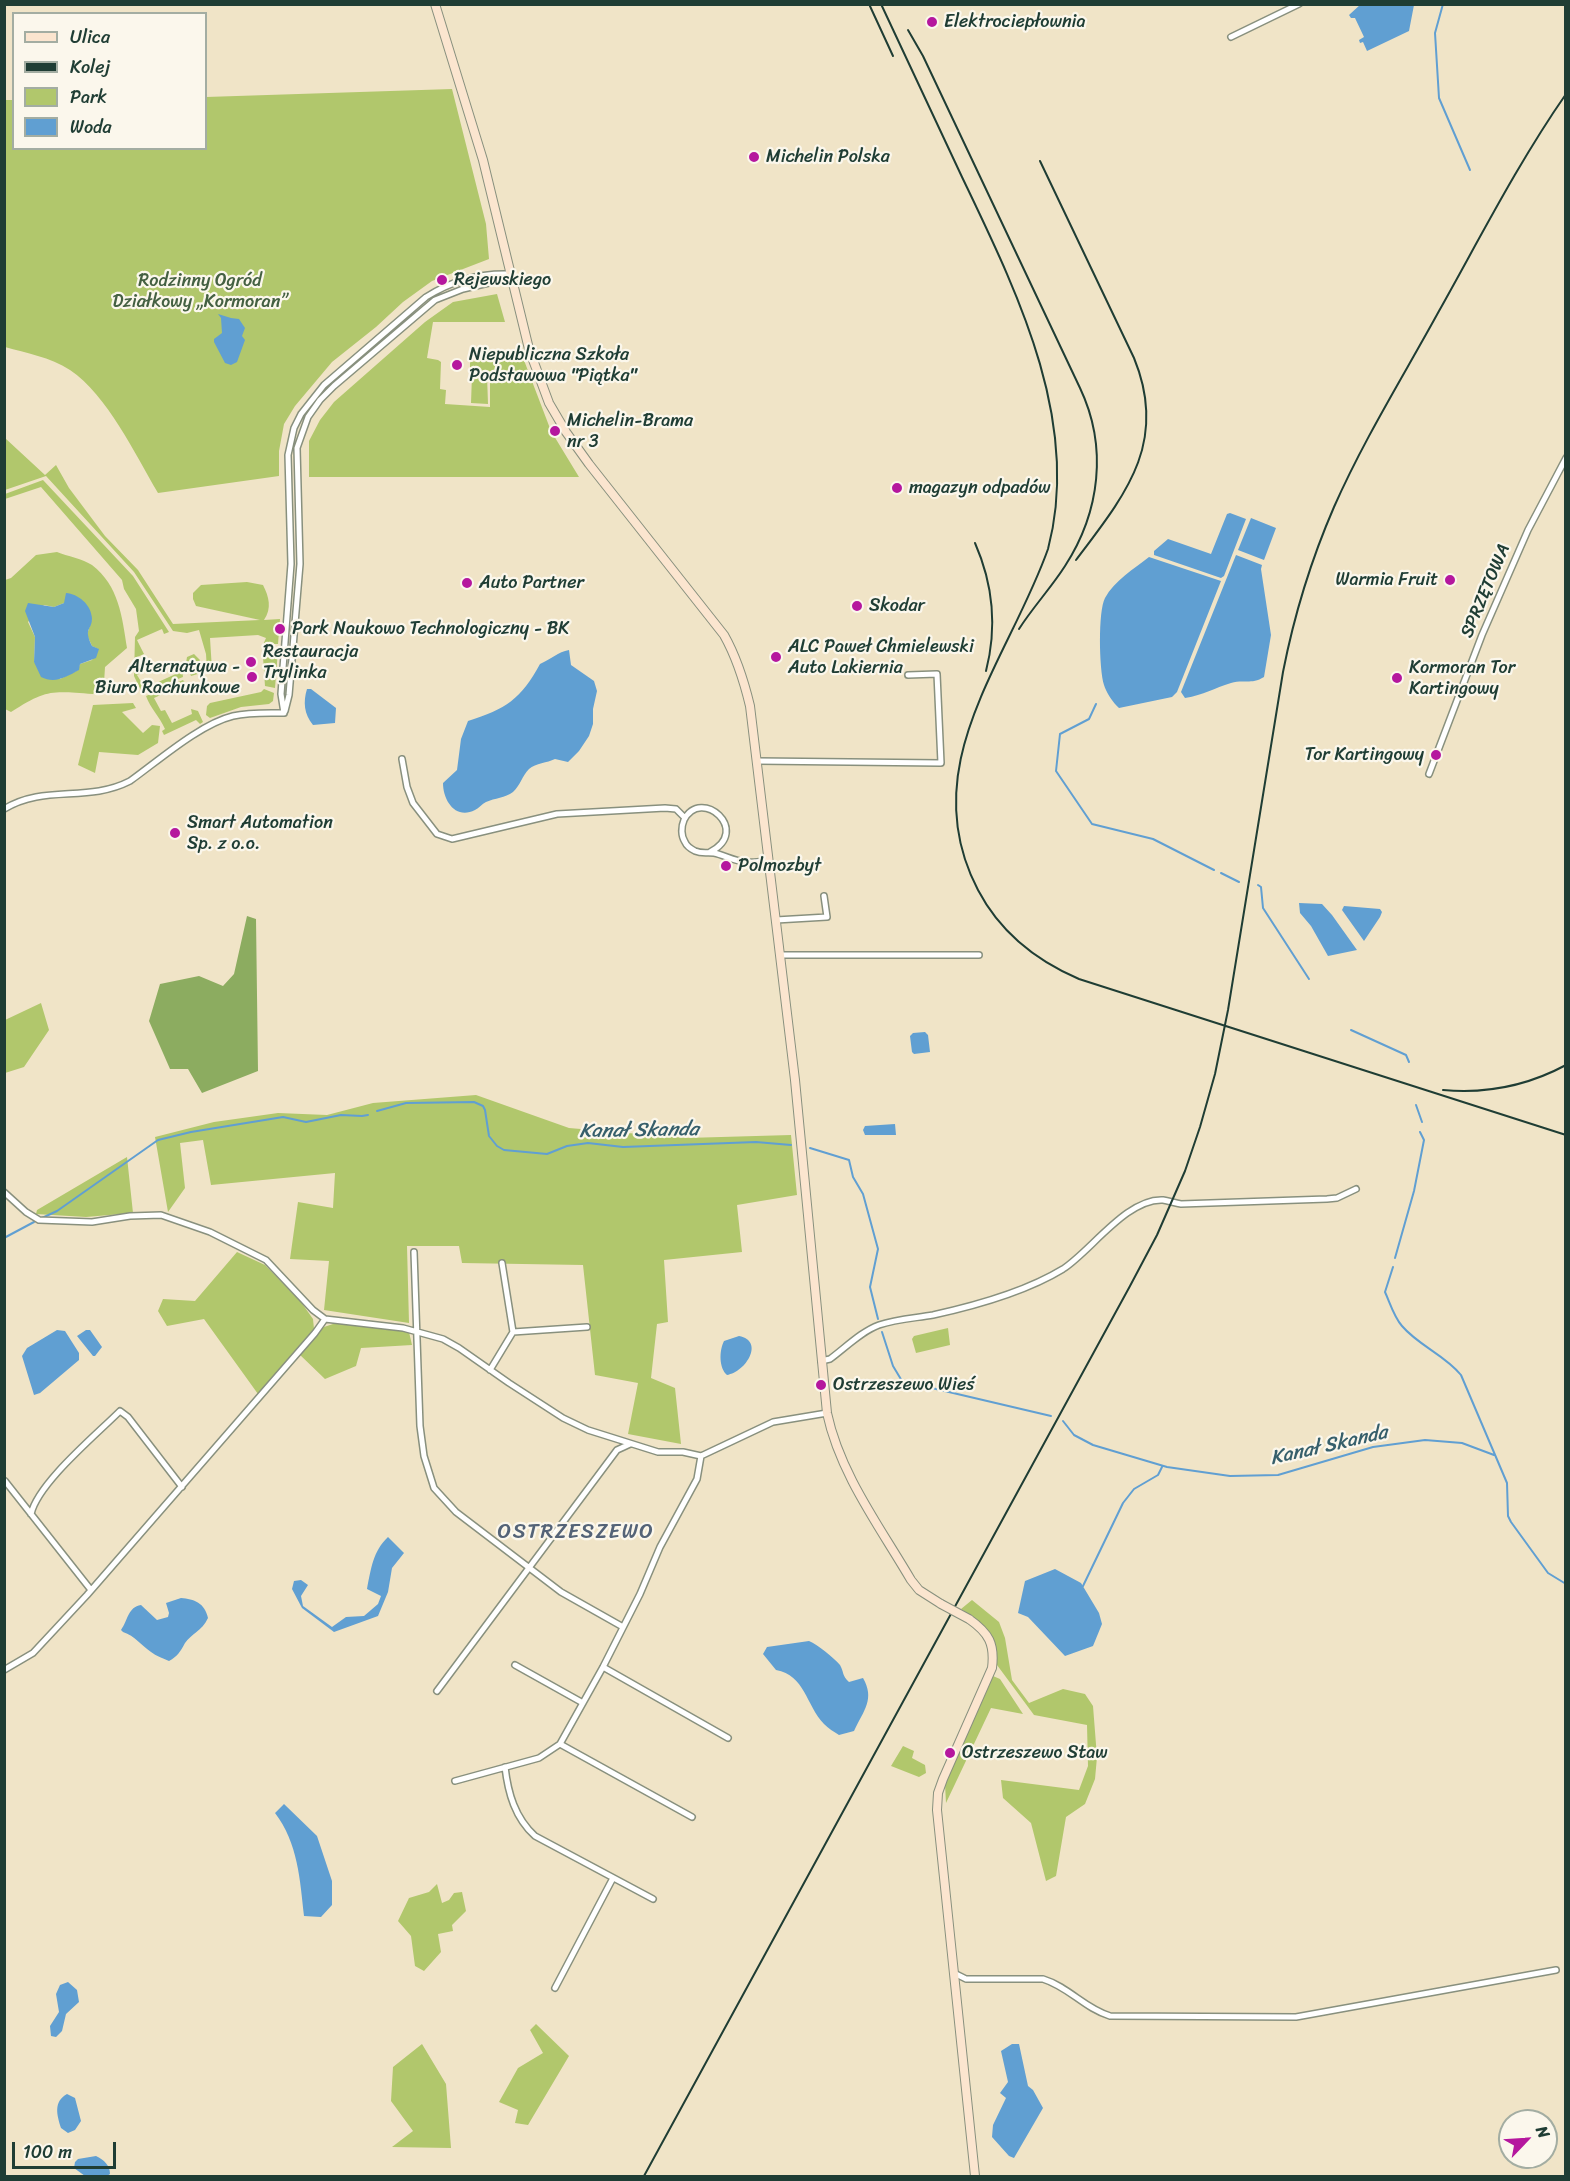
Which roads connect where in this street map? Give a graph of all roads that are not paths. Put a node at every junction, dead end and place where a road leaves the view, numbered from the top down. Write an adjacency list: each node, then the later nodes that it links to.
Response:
1 (435, 4): 4 (street)
2 (1299, 4): 3 (street)
3 (1231, 37)
4 (510, 274): 8 (street); 10 (street)
5 (1566, 458): 9 (street, SPRZĘTOWA)
6 (908, 675): 8 (street)
7 (402, 759): 11 (street)
8 (757, 761): 15 (street)
9 (1428, 774)
10 (4, 809)
11 (685, 818): 12 (street); 13 (street)
12 (722, 844): 13 (street); 14 (street)
13 (710, 852): 14 (street)
14 (729, 857): 15 (street)
15 (768, 861): 17 (street)
16 (824, 896): 17 (street)
17 (776, 920): 18 (street)
18 (780, 955): 19 (street); 28 (street)
19 (979, 955)
20 (1356, 1189): 28 (street)
21 (4, 1192): 24 (street)
22 (414, 1252): 26 (street)
23 (502, 1263): 27 (street)
24 (325, 1319): 26 (street); 34 (street)
25 (587, 1328): 27 (street)
26 (418, 1331): 29 (street); 36 (street)
27 (513, 1332): 29 (street)
28 (821, 1361): 30 (street)
29 (490, 1370): 31 (street)
30 (827, 1413): 32 (street); 52 (street, bridge)
31 (630, 1444): 32 (street); 36 (street)
32 (701, 1456): 38 (street)
33 (4, 1480): 35 (street)
34 (182, 1486): 35 (street); 37 (street)
35 (31, 1514): 37 (street)
36 (530, 1567): 38 (street); 42 (street)
37 (91, 1590): 41 (street)
38 (623, 1627): 40 (street)
39 (515, 1665): 43 (street)
40 (603, 1667): 43 (street); 44 (street)
41 (4, 1670)
42 (437, 1691)
43 (583, 1703): 45 (street)
44 (728, 1738)
45 (560, 1744): 46 (street); 48 (street)
46 (505, 1767): 47 (street); 49 (street)
47 (455, 1781)
48 (692, 1817)
49 (614, 1878): 50 (street); 53 (street)
50 (652, 1899)
51 (1556, 1970): 52 (street)
52 (954, 1973): 54 (street)
53 (555, 1988)
54 (975, 2176)

